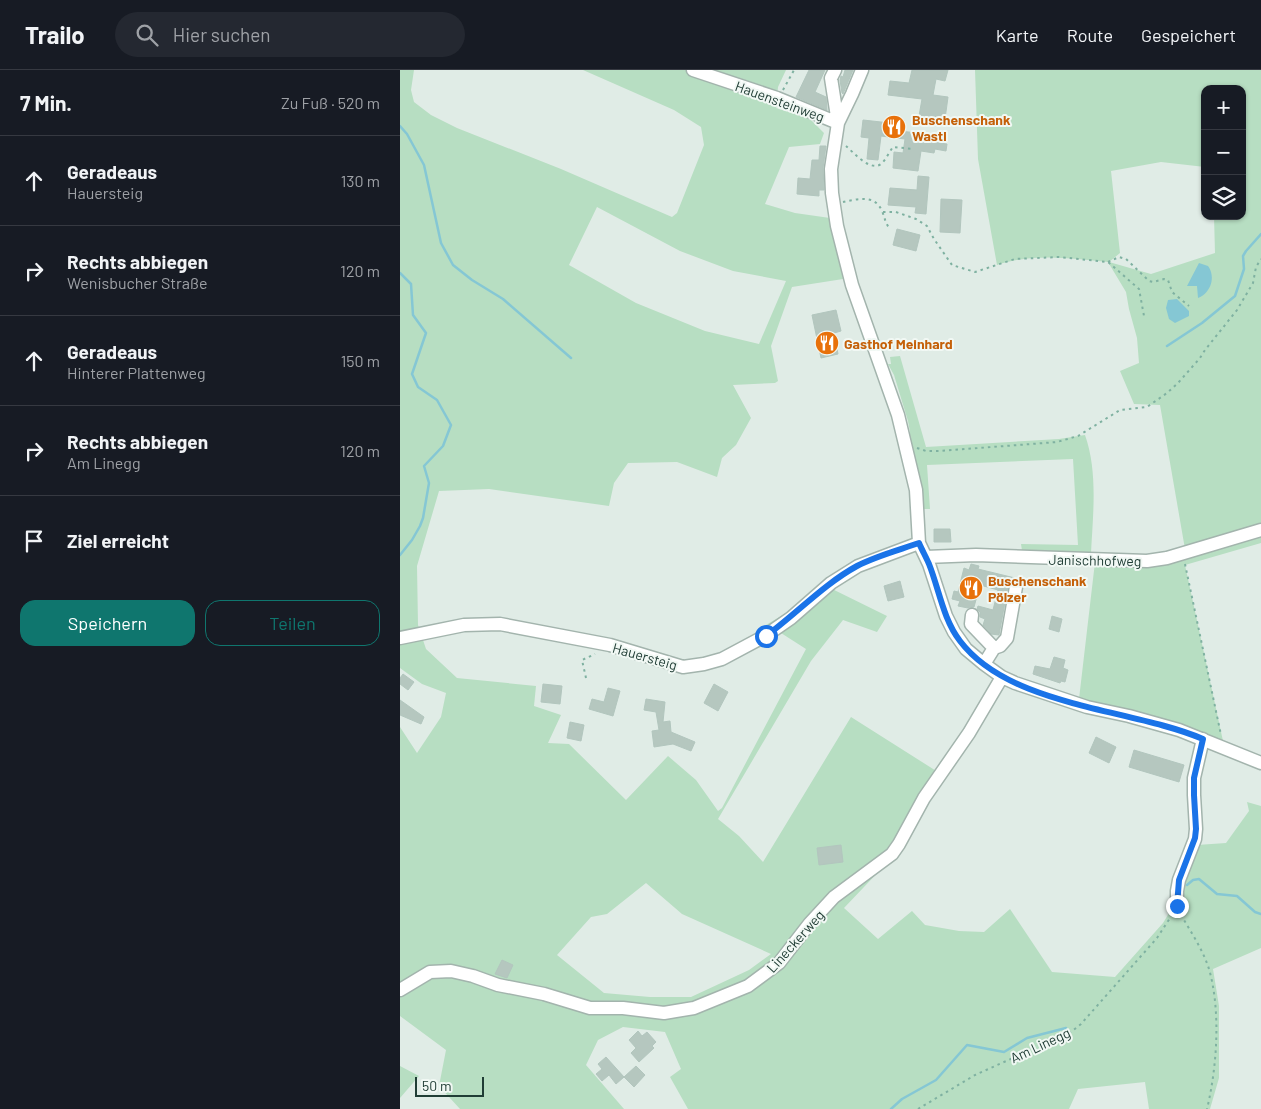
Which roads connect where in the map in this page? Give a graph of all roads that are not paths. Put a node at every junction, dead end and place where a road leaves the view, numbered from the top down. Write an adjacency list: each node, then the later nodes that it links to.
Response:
1 (693, 70): 4 (street, Hauensteinweg)
2 (835, 70): 4 (street)
3 (862, 70): 4 (street)
4 (838, 123): 6 (street)
5 (1261, 530): 7 (street, Janischhofweg)
6 (919, 543): 7 (street); 10 (street, Hauersteig)
7 (926, 557): 12 (street)
8 (1016, 587): 11 (street)
9 (972, 615): 11 (street)
10 (400, 638)
11 (994, 648): 12 (street)
12 (984, 664): 13 (street)
13 (1002, 677): 14 (street); 17 (street, Lineckerweg)
14 (1203, 739): 15 (street); 16 (street)
15 (1261, 763)
16 (1177, 906)
17 (400, 990)

